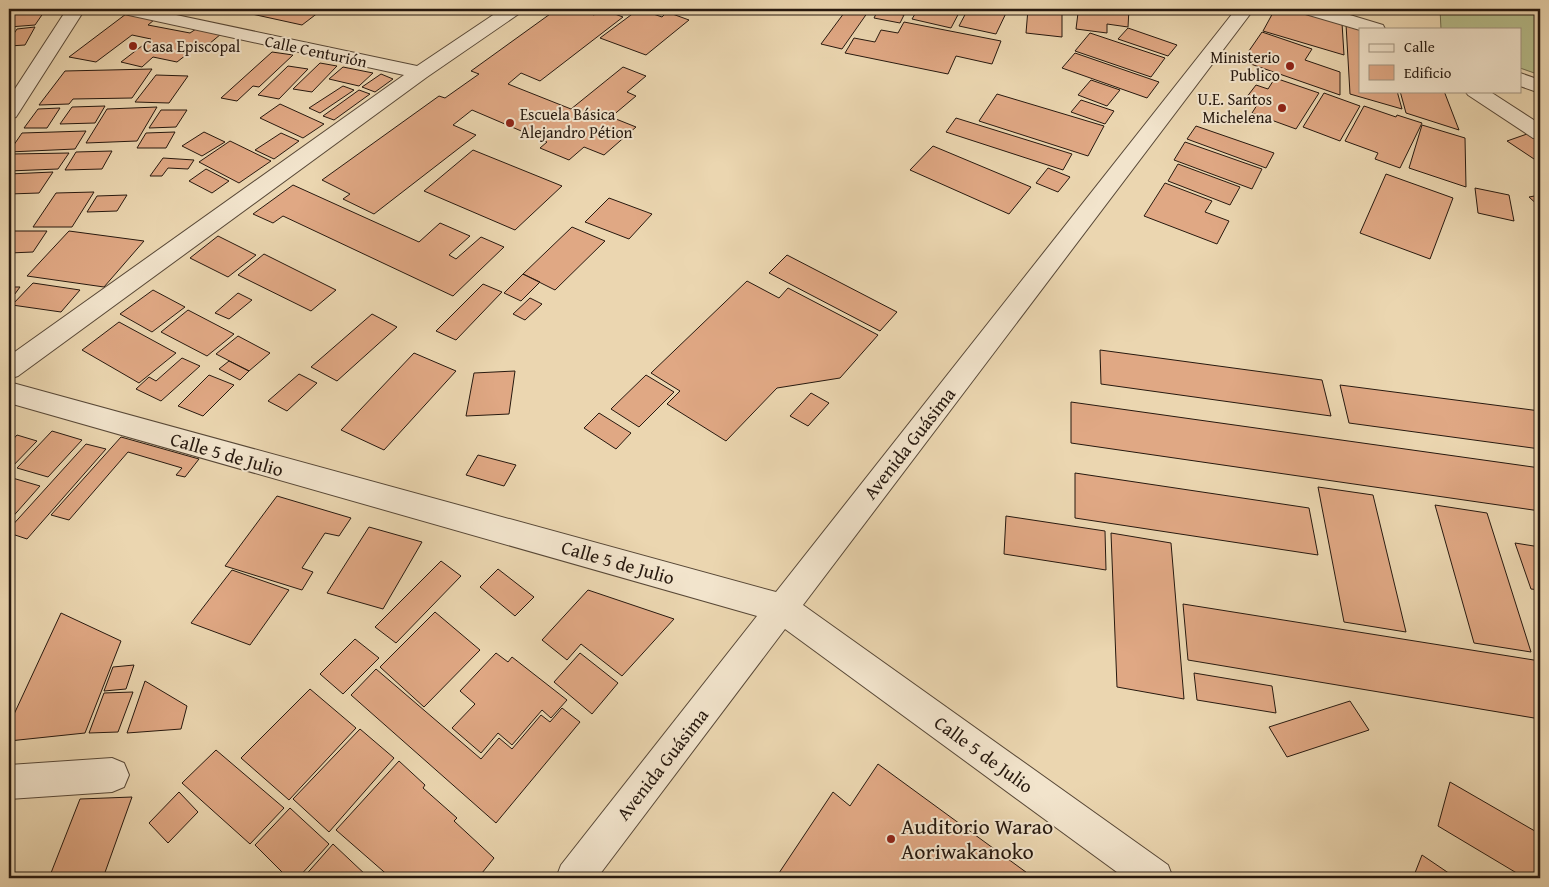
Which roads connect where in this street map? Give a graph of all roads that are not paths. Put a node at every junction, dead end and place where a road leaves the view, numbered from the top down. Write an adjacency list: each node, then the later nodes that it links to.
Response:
1 (76, 9): 11 (street)
2 (124, 9): 7 (street, Calle Centurión)
3 (514, 9): 7 (street)
4 (1245, 9): 15 (street, Avenida Guásima)
5 (1308, 9): 6 (street)
6 (1373, 28)
7 (420, 73): 13 (street)
8 (1522, 80): 9 (street)
9 (1540, 87)
10 (1477, 92): 12 (street)
11 (9, 113)
12 (1540, 133)
13 (9, 369)
14 (9, 393): 15 (street, Calle 5 de Julio)
15 (782, 608): 18 (street, Avenida Guásima); 19 (street, Calle 5 de Julio)
16 (112, 775): 17 (street)
17 (9, 782)
18 (574, 878)
19 (1155, 878)

